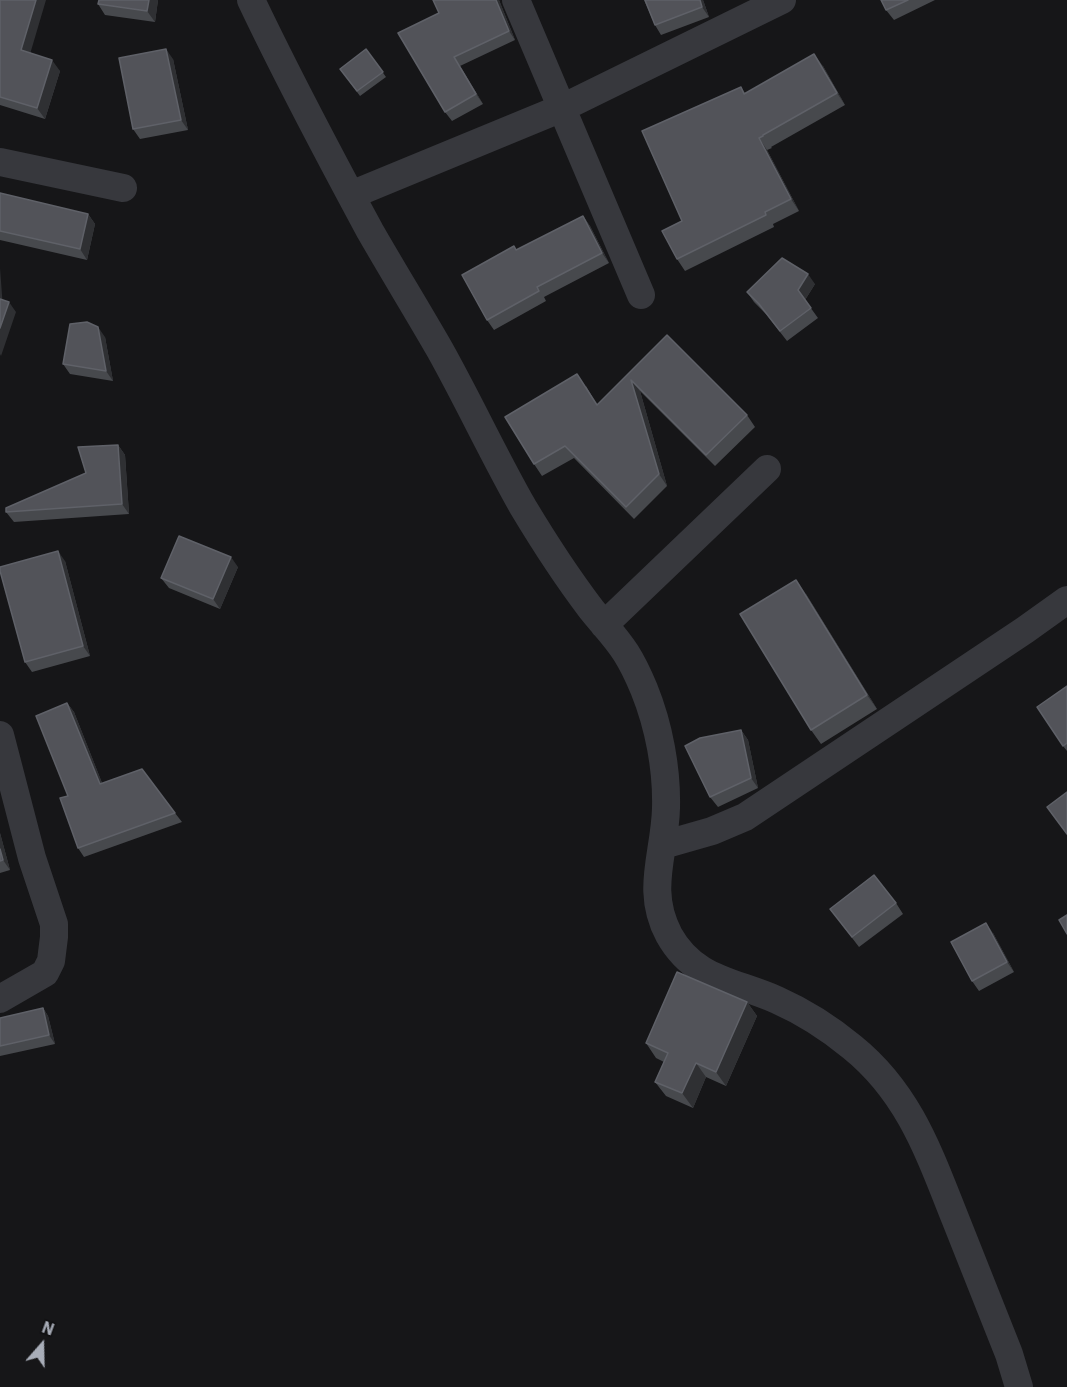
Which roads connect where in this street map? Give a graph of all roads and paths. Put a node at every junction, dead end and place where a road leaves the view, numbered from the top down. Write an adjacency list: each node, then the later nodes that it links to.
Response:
1 (251, 0): 7 (street)
2 (516, 0): 4 (street)
3 (782, 0): 4 (street)
4 (562, 108): 7 (street); 8 (street)
5 (0, 162): 6 (street)
6 (123, 188)
7 (351, 195): 11 (street)
8 (641, 295)
9 (767, 469): 11 (street)
10 (1067, 600): 13 (street)
11 (604, 625): 13 (street)
12 (0, 735): 14 (street)
13 (663, 845): 15 (street)
14 (0, 999)
15 (1019, 1387)

